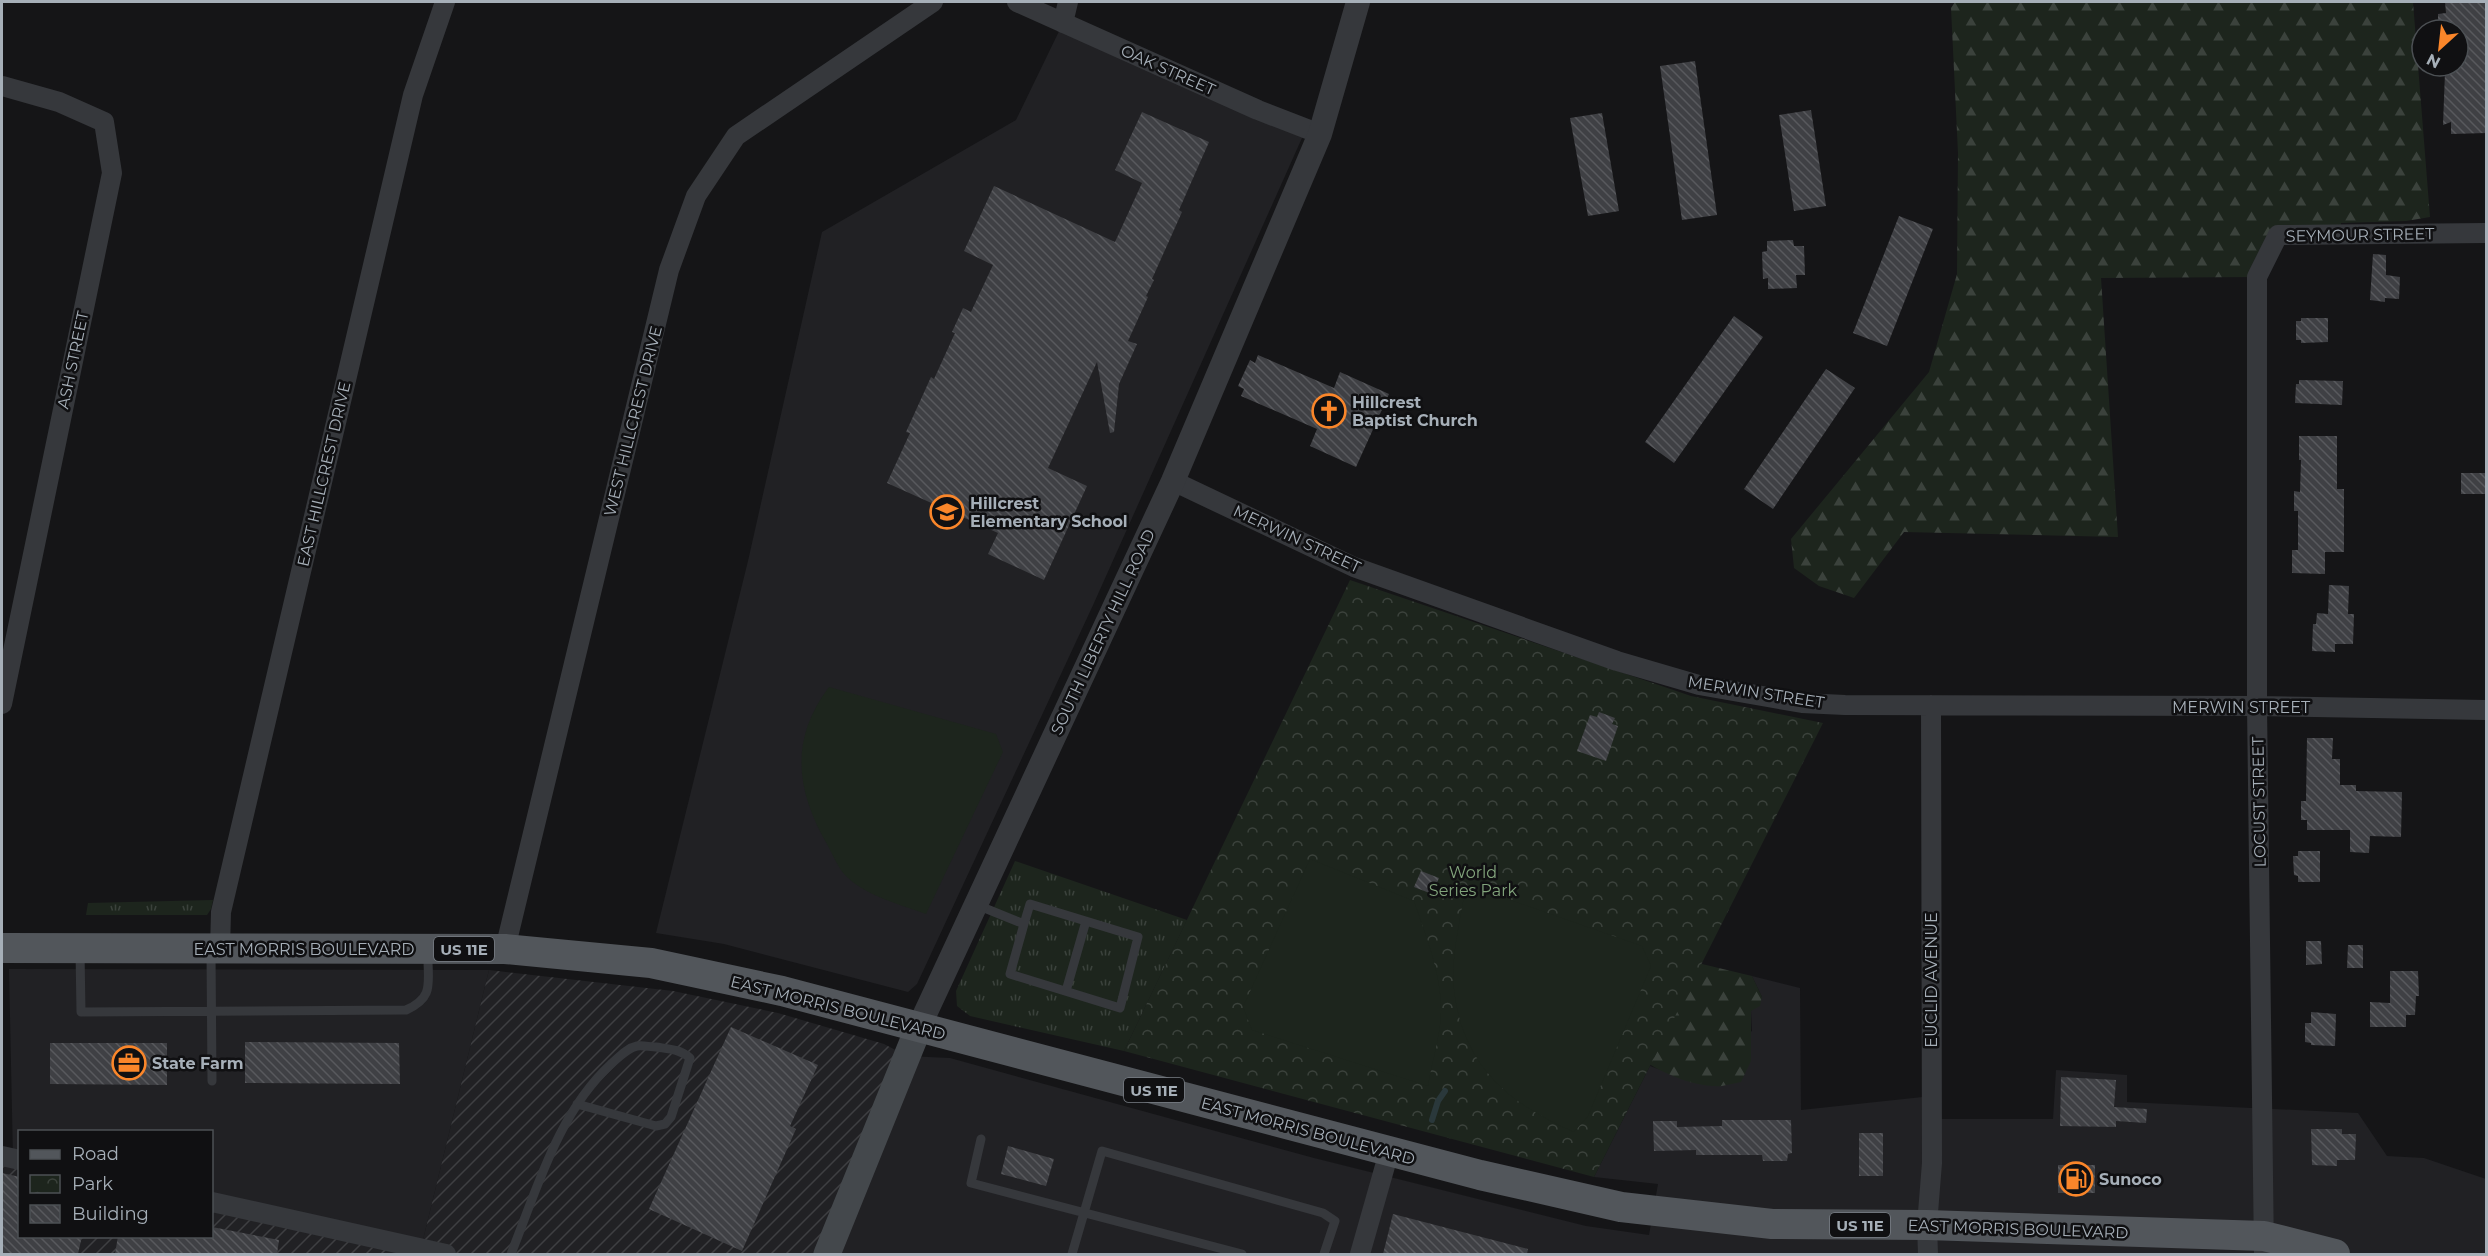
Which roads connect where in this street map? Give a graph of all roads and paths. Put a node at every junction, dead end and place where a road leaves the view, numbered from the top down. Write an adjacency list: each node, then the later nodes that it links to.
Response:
1 (445, 2): 21 (street, EAST HILLCREST DRIVE)
2 (933, 2): 23 (street, WEST HILLCREST DRIVE)
3 (1017, 2): 6 (street, OAK STREET)
4 (1068, 2): 6 (street)
5 (1358, 2): 8 (street, SOUTH LIBERTY HILL ROAD)
6 (1063, 23): 8 (street, OAK STREET)
7 (2, 86): 12 (street, ASH STREET)
8 (1320, 134): 11 (street, SOUTH LIBERTY HILL ROAD)
9 (2487, 233): 10 (street, SEYMOUR STREET)
10 (2257, 277): 14 (street, LOCUST STREET)
11 (1173, 481): 13 (street, MERWIN STREET); 16 (street, SOUTH LIBERTY HILL ROAD)
12 (2, 704)
13 (1931, 705): 14 (street, MERWIN STREET); 35 (street, EUCLID AVENUE)
14 (2257, 706): 15 (street, MERWIN STREET); 36 (street, LOCUST STREET)
15 (2487, 710)
16 (977, 905): 18 (lane); 26 (street, SOUTH LIBERTY HILL ROAD)
17 (1086, 921): 18 (lane); 24 (lane); 24 (lane)
18 (1024, 924): 24 (lane)
19 (2, 948): 20 (main road, EAST MORRIS BOULEVARD / US 11E)
20 (80, 948): 21 (main road, EAST MORRIS BOULEVARD / US 11E); 25 (lane)
21 (216, 949): 22 (main road, EAST MORRIS BOULEVARD / US 11E); 25 (lane)
22 (428, 949): 23 (main road, EAST MORRIS BOULEVARD / US 11E); 25 (lane)
23 (505, 949): 26 (main road, EAST MORRIS BOULEVARD / US 11E)
24 (1066, 991)
25 (212, 1010): 27 (lane)
26 (918, 1029): 30 (main road, EAST MORRIS BOULEVARD / US 11E); 39 (main road, SOUTH LIBERTY HILL ROAD)
27 (212, 1081)
28 (577, 1104): 28 (lane); 38 (lane)
29 (981, 1139): 34 (lane)
30 (1389, 1152): 35 (main road, EAST MORRIS BOULEVARD / US 11E); 43 (street)
31 (2, 1156): 32 (street)
32 (18, 1160)
33 (213, 1202): 37 (street)
34 (1084, 1212): 40 (lane); 41 (lane); 42 (lane)
35 (1927, 1240): 36 (main road, EAST MORRIS BOULEVARD / US 11E)
36 (2264, 1245): 44 (main road, EAST MORRIS BOULEVARD / US 11E)
37 (446, 1254)
38 (511, 1254)
39 (827, 1254)
40 (1072, 1254)
41 (1242, 1254)
42 (1324, 1254)
43 (1360, 1254)
44 (2336, 1254)

